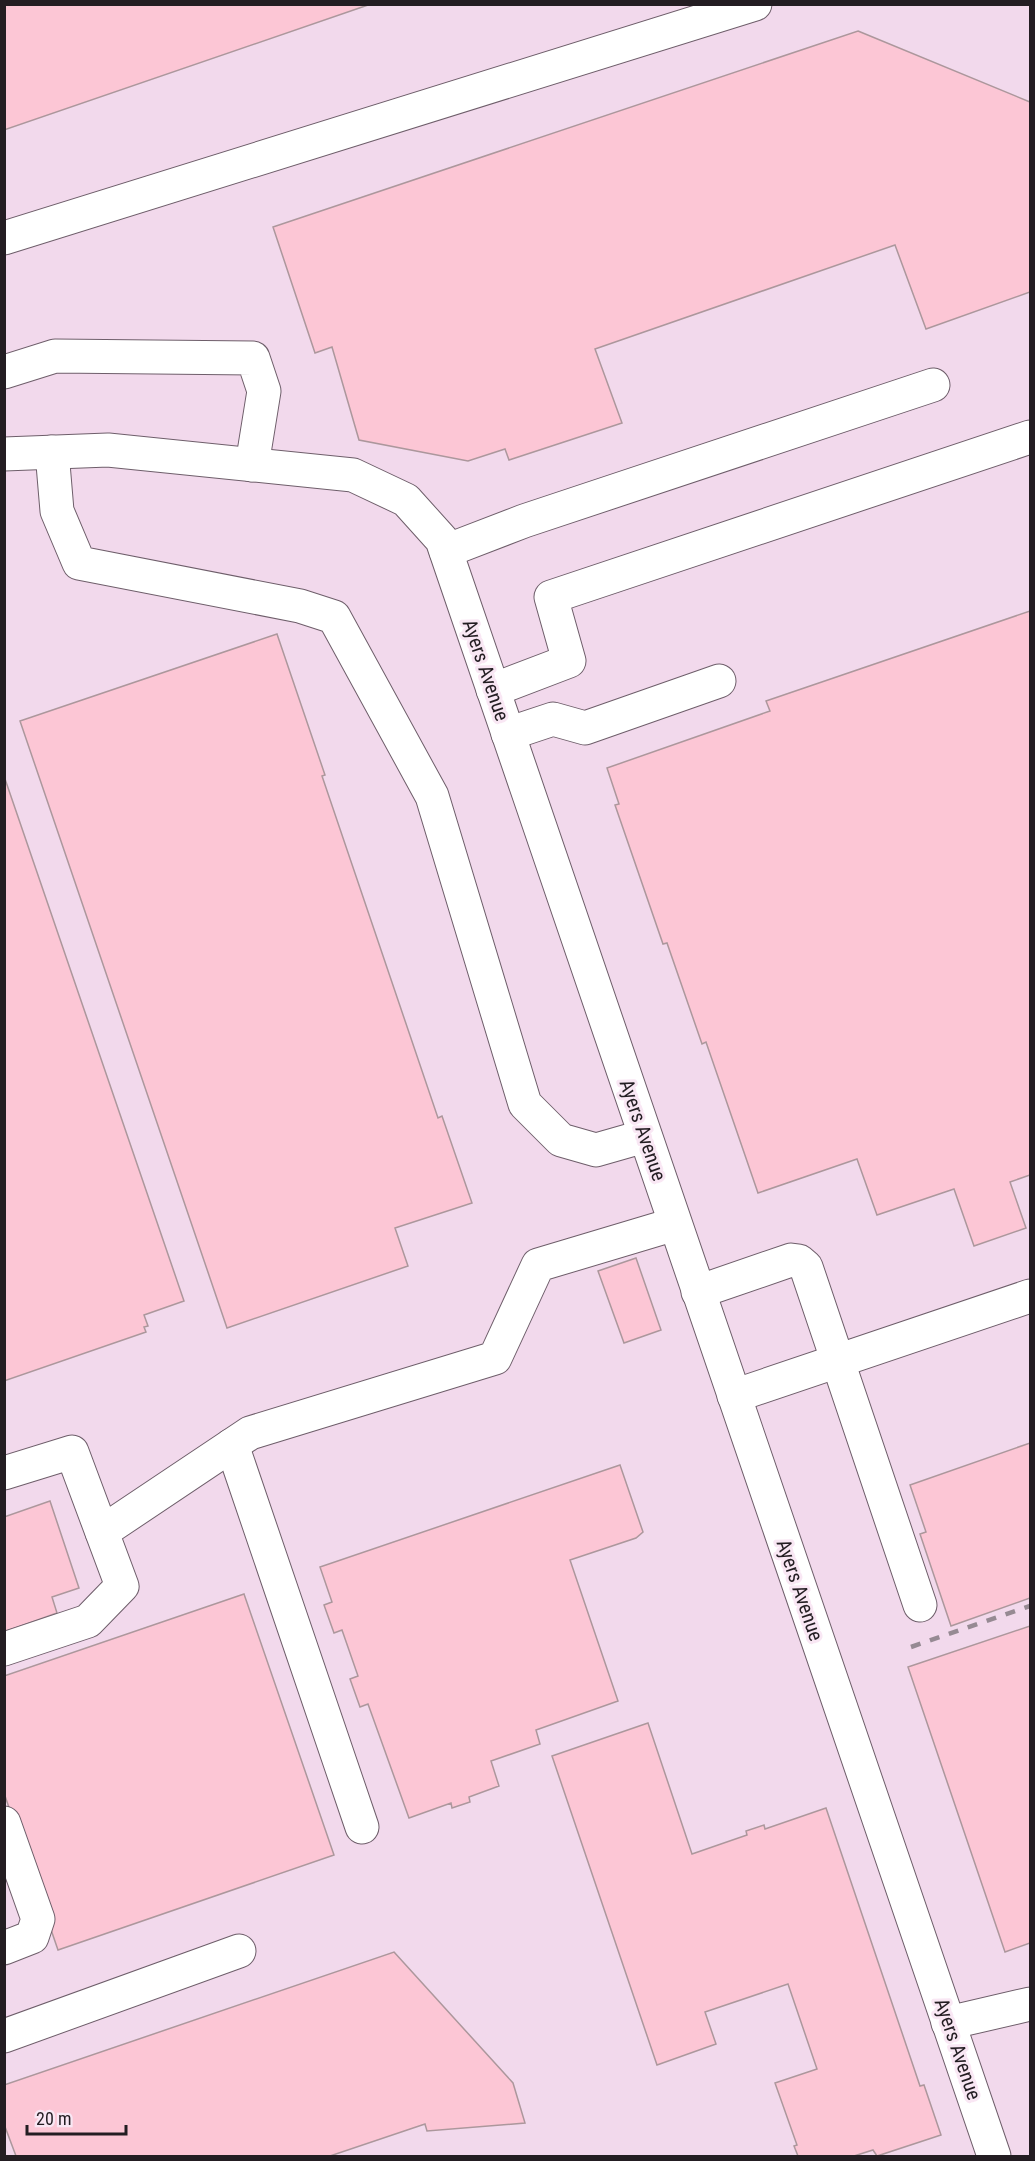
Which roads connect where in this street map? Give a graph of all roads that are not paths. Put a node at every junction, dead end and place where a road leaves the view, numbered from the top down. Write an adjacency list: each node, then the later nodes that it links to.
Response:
1 (755, 4): 2 (street)
2 (4, 238)
3 (4, 372): 8 (street)
4 (933, 385): 9 (street)
5 (1030, 437): 11 (street)
6 (52, 452): 7 (street, Ayers Avenue); 8 (street, Ayers Avenue); 13 (street)
7 (4, 454)
8 (252, 465): 9 (street, Ayers Avenue)
9 (446, 551): 11 (street, Ayers Avenue)
10 (719, 681): 12 (street)
11 (493, 690): 12 (street, Ayers Avenue)
12 (508, 734): 13 (street, Ayers Avenue)
13 (645, 1136): 14 (street, Ayers Avenue)
14 (675, 1224): 15 (street, Ayers Avenue); 19 (street)
15 (698, 1292): 17 (street); 18 (street, Ayers Avenue)
16 (1030, 1296): 17 (street)
17 (837, 1361): 18 (street); 22 (street)
18 (734, 1396): 29 (street, Ayers Avenue)
19 (232, 1445): 21 (street); 25 (street)
20 (4, 1473): 21 (street)
21 (102, 1532): 23 (street)
22 (920, 1605)
23 (4, 1649)
24 (4, 1823): 26 (street)
25 (362, 1827)
26 (4, 1948)
27 (239, 1951): 30 (street)
28 (1030, 2004): 29 (street)
29 (948, 2023): 31 (street, Ayers Avenue)
30 (4, 2036)
31 (994, 2157)

